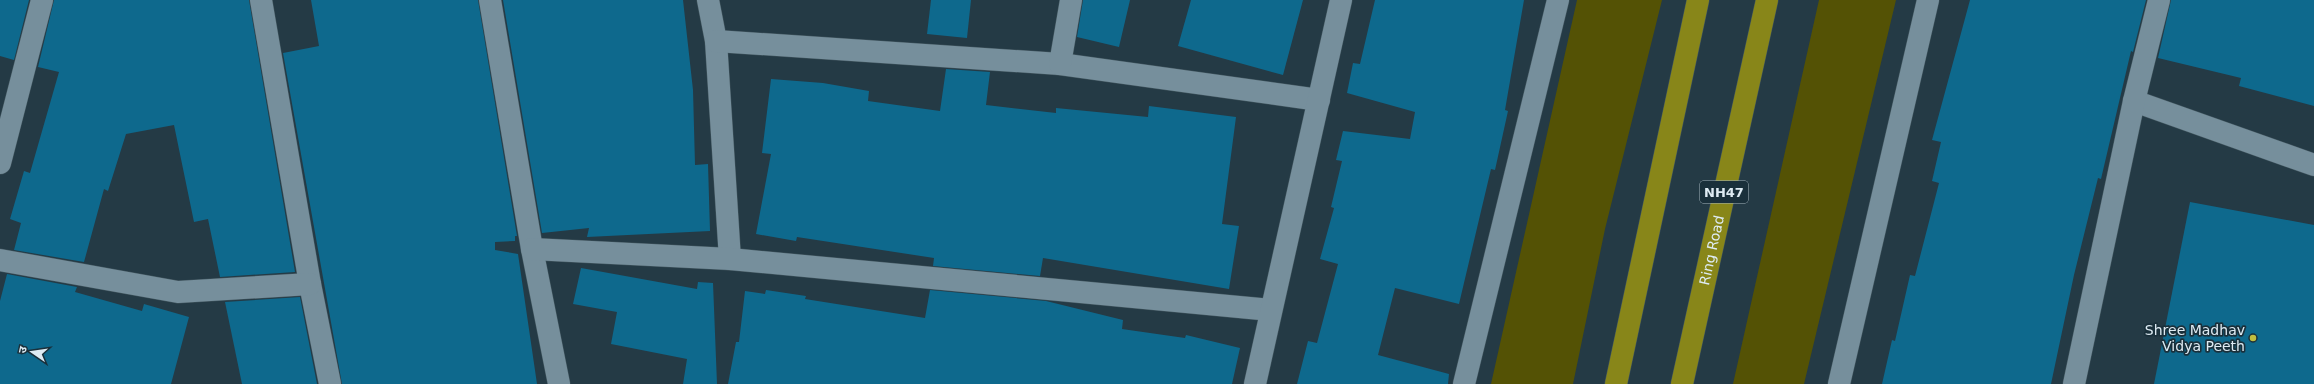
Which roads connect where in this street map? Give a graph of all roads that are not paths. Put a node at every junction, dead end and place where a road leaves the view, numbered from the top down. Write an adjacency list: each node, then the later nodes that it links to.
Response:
1 (42, 0): 16 (street)
2 (261, 0): 21 (street)
3 (490, 0): 18 (street)
4 (708, 0): 12 (street)
5 (1071, 0): 13 (street)
6 (1341, 0): 14 (street)
7 (1558, 0): 26 (street)
8 (1698, 0): 27 (highway)
9 (1766, 0): 28 (highway, Ring Road / NH47)
10 (1928, 0): 29 (street)
11 (2159, 0): 15 (street)
12 (716, 41): 13 (street); 19 (street)
13 (1060, 64): 14 (street)
14 (1319, 100): 22 (street)
15 (2134, 101): 17 (street); 30 (street)
16 (0, 163)
17 (2314, 165)
18 (532, 248): 19 (street); 24 (street)
19 (730, 259): 22 (street)
20 (0, 260): 21 (street)
21 (310, 284): 23 (street)
22 (1271, 310): 25 (street)
23 (330, 384)
24 (559, 384)
25 (1255, 384)
26 (1464, 384)
27 (1616, 384)
28 (1682, 384)
29 (1839, 384)
30 (2074, 384)

